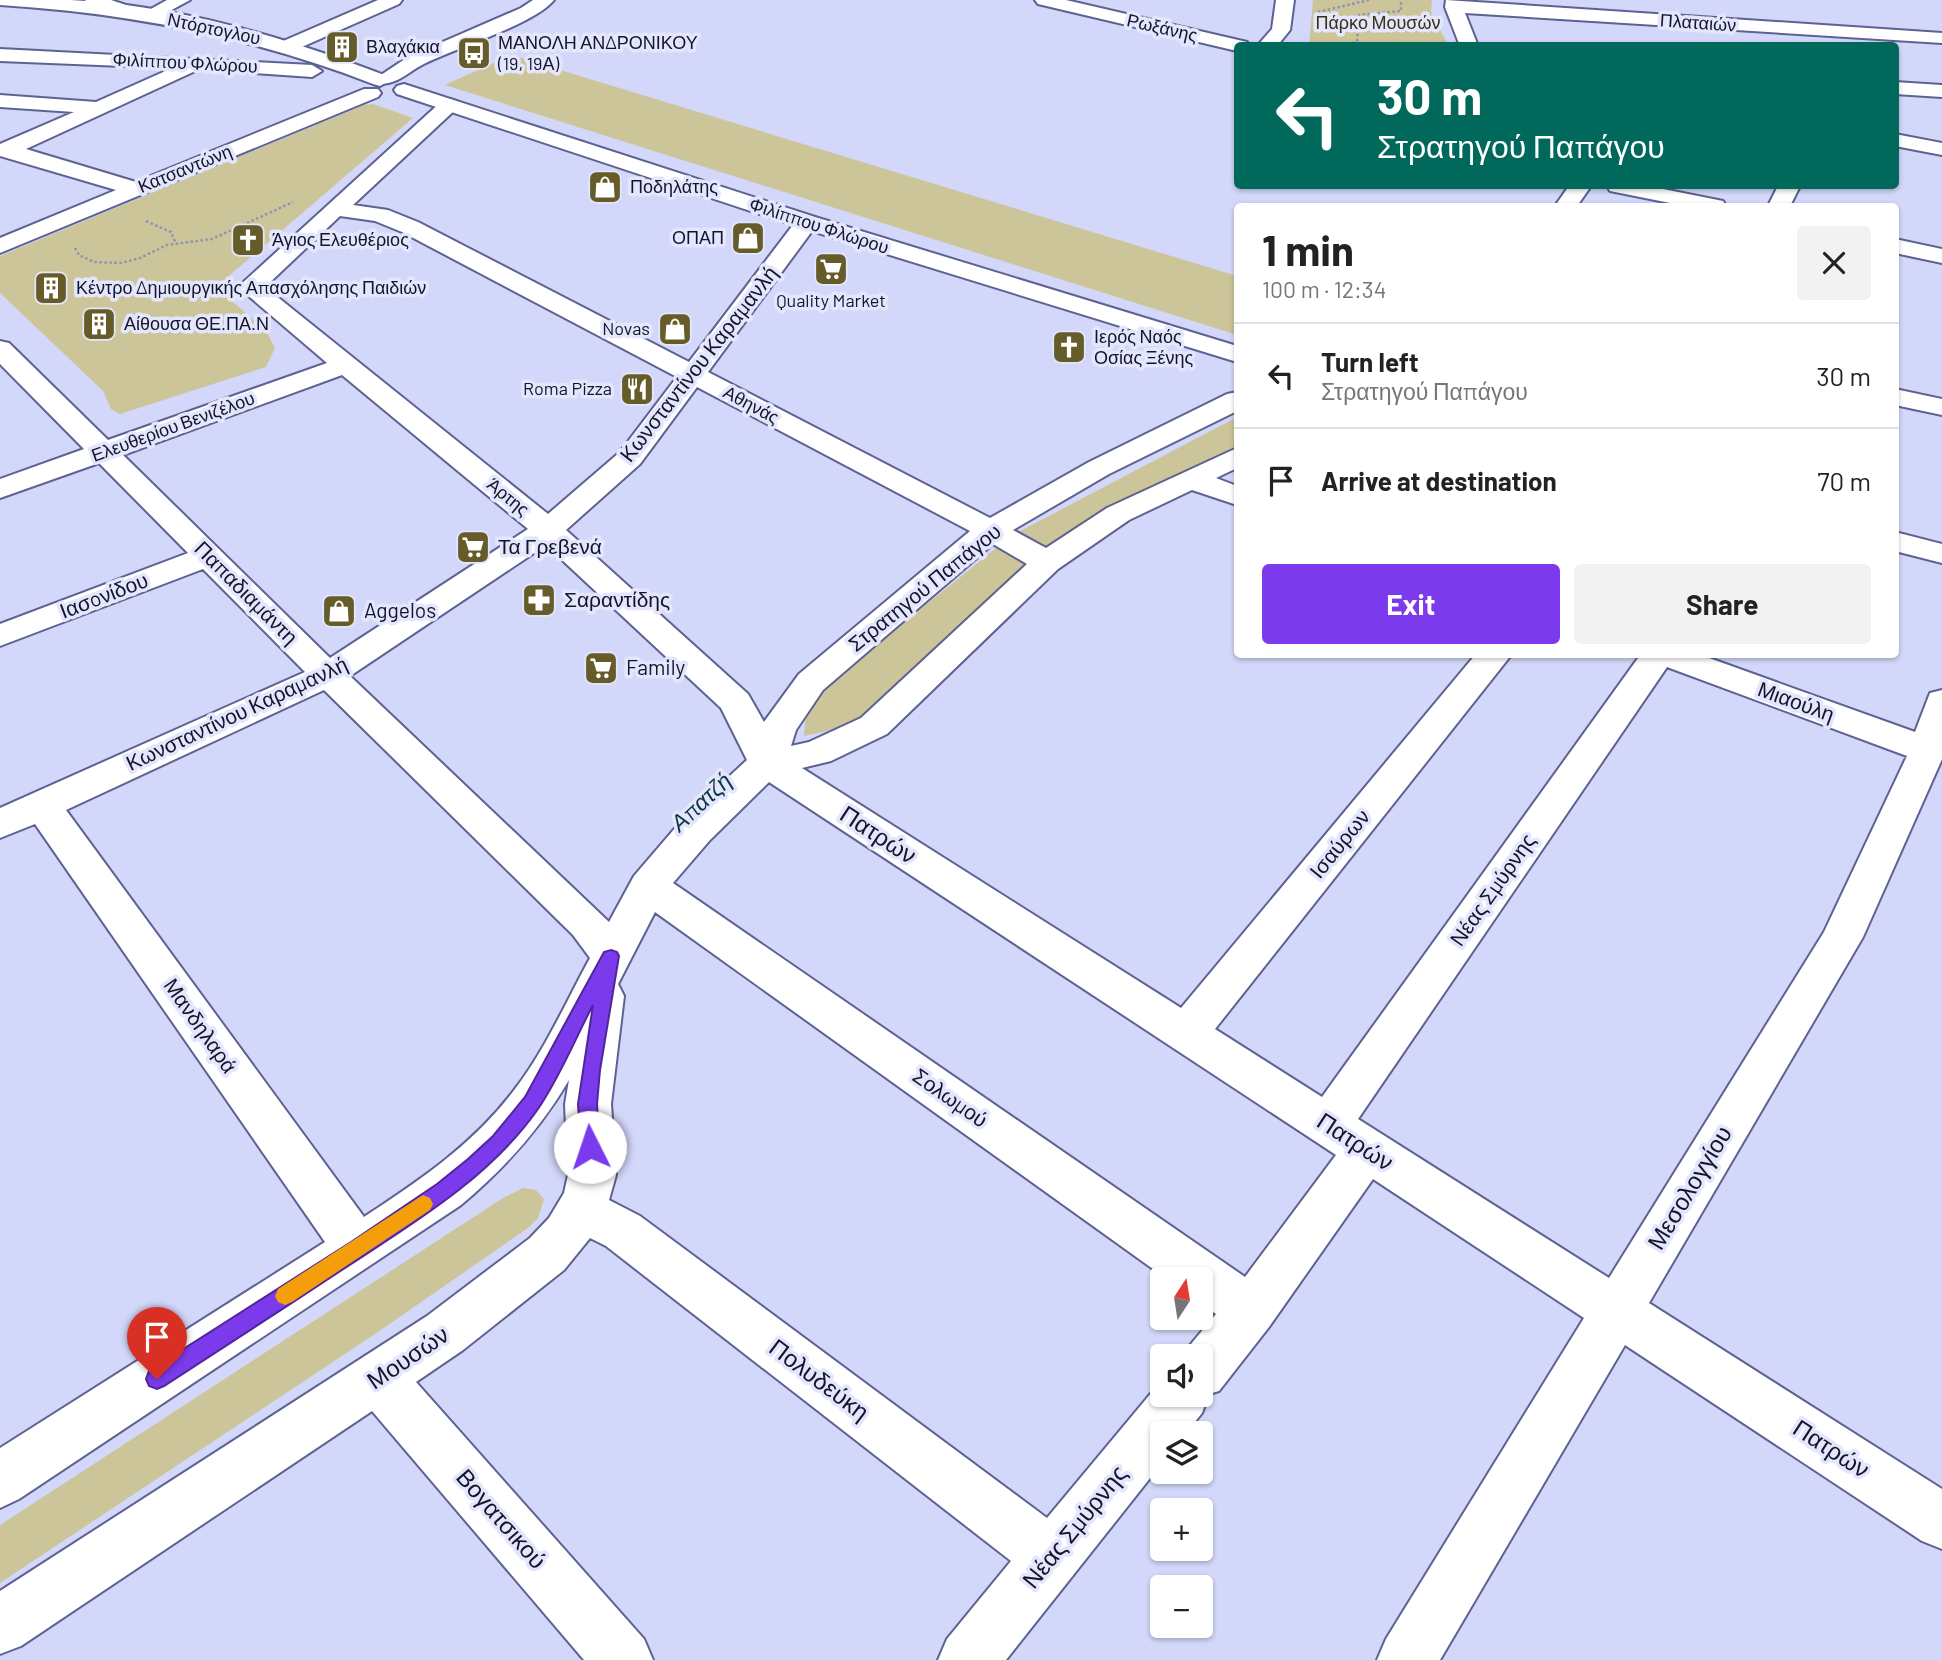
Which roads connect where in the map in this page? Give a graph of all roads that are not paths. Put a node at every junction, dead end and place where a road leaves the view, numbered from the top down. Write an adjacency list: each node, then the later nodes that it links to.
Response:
1 (0, 0): 11 (street, Ντόρτογλου)
2 (94, 0): 11 (street)
3 (181, 0): 11 (street)
4 (393, 0): 18 (street)
5 (545, 0): 21 (street)
6 (1044, 0): 17 (street, Ρωξάνης)
7 (1285, 0): 15 (street)
8 (565, 2): 22 (street)
9 (1455, 4): 10 (street, Πλαταιών); 16 (street)
10 (1504, 5): 12 (street, Πλαταιών)
11 (141, 14): 18 (street, Ντόρτογλου)
12 (1818, 23): 13 (street); 14 (street, Πλαταιών)
13 (1942, 23)
14 (1942, 38)
15 (1270, 42)
16 (1468, 42)
17 (1234, 45)
18 (288, 46): 21 (street, Ντόρτογλου)
19 (0, 55): 20 (street, Φιλίππου Φλώρου)
20 (197, 63): 21 (street, Φιλίππου Φλώρου); 27 (street)
21 (375, 85): 22 (street); 31 (street, Κατσαντώνη)
22 (407, 86): 26 (street, Φιλίππου Φλώρου)
23 (1899, 88): 24 (street)
24 (1942, 91)
25 (0, 101): 27 (street)
26 (449, 105): 34 (street); 35 (street, Φιλίππου Φλώρου)
27 (100, 107): 30 (street)
28 (1899, 141): 29 (street)
29 (1942, 149)
30 (2, 151): 31 (street)
31 (136, 189): 36 (street, Κατσαντώνη)
32 (1633, 189): 33 (street)
33 (1700, 203)
34 (336, 209): 41 (street, Άρτης); 42 (street, Αθηνάς)
35 (807, 222): 40 (street, Φιλίππου Φλώρου); 42 (street, Κωνσταντίνου Καραμανλή)
36 (0, 246)
37 (1899, 247): 38 (street)
38 (1942, 256)
39 (0, 349): 46 (street, Παπαδιαμάντη)
40 (1234, 353)
41 (346, 365): 46 (street, Ελευθερίου Βενιζέλου); 51 (street, Άρτης)
42 (694, 375): 51 (street, Κωνσταντίνου Καραμανλή); 52 (street, Αθηνάς)
43 (1899, 398): 45 (street)
44 (1234, 401): 52 (street, Στρατηγού Παπάγου)
45 (1942, 407)
46 (104, 452): 49 (street, Ελευθερίου Βενιζέλου); 55 (street, Παπαδιαμάντη)
47 (1234, 458): 48 (street)
48 (1191, 479): 50 (street); 56 (street)
49 (0, 489)
50 (1234, 495)
51 (548, 530): 61 (street, Κωνσταντίνου Καραμανλή); 64 (street, Άρτης)
52 (997, 533): 56 (street, Αθηνάς); 64 (street, Στρατηγού Παπάγου)
53 (1899, 542): 54 (street)
54 (1942, 555)
55 (209, 556): 57 (street, Ιασoνίδου); 61 (street, Παπαδιαμάντη)
56 (1042, 560): 64 (street)
57 (0, 636)
58 (1492, 658): 69 (street, Ισαύρων)
59 (1658, 658): 70 (street, Νέας Σμύρνης)
60 (1672, 658): 63 (street, Μιαούλη)
61 (328, 675): 65 (street, Κωνσταντίνου Καραμανλή); 68 (street, Παπαδιαμάντη)
62 (1942, 702): 63 (street, Μεσολογγίου)
63 (1928, 750): 74 (street, Μεσολογγίου)
64 (767, 763): 67 (street, Στρατηγού Παπάγου); 69 (street, Πατρών)
65 (42, 805): 66 (street, Κωνσταντίνου Καραμανλή); 72 (street, Μανδηλαρά)
66 (0, 824)
67 (648, 886): 68 (street, Στρατηγού Παπάγου); 73 (street, Σολωμού)
68 (611, 956): 71 (street, Μουσών); 72 (street, Στρατηγού Παπάγου)
69 (1186, 1033): 70 (street, Πατρών)
70 (1347, 1137): 73 (street, Νέας Σμύρνης); 74 (street, Πατρών)
71 (582, 1210): 76 (street, Μουσών); 80 (street, Πολυδεύκη)
72 (358, 1248): 78 (street, Στρατηγού Παπάγου)
73 (1251, 1310): 75 (street, Νέας Σμύρνης)
74 (1615, 1310): 79 (street, Πατρών); 84 (street, Μεσολογγίου)
75 (1213, 1357)
76 (379, 1378): 81 (street, Μουσών); 82 (street, Βογατσικού)
77 (1172, 1407): 80 (street, Νέας Σμύρνης)
78 (0, 1480)
79 (1942, 1521)
80 (1052, 1557): 83 (street, Νέας Σμύρνης)
81 (0, 1625)
82 (623, 1660)
83 (968, 1660)
84 (1407, 1660)

